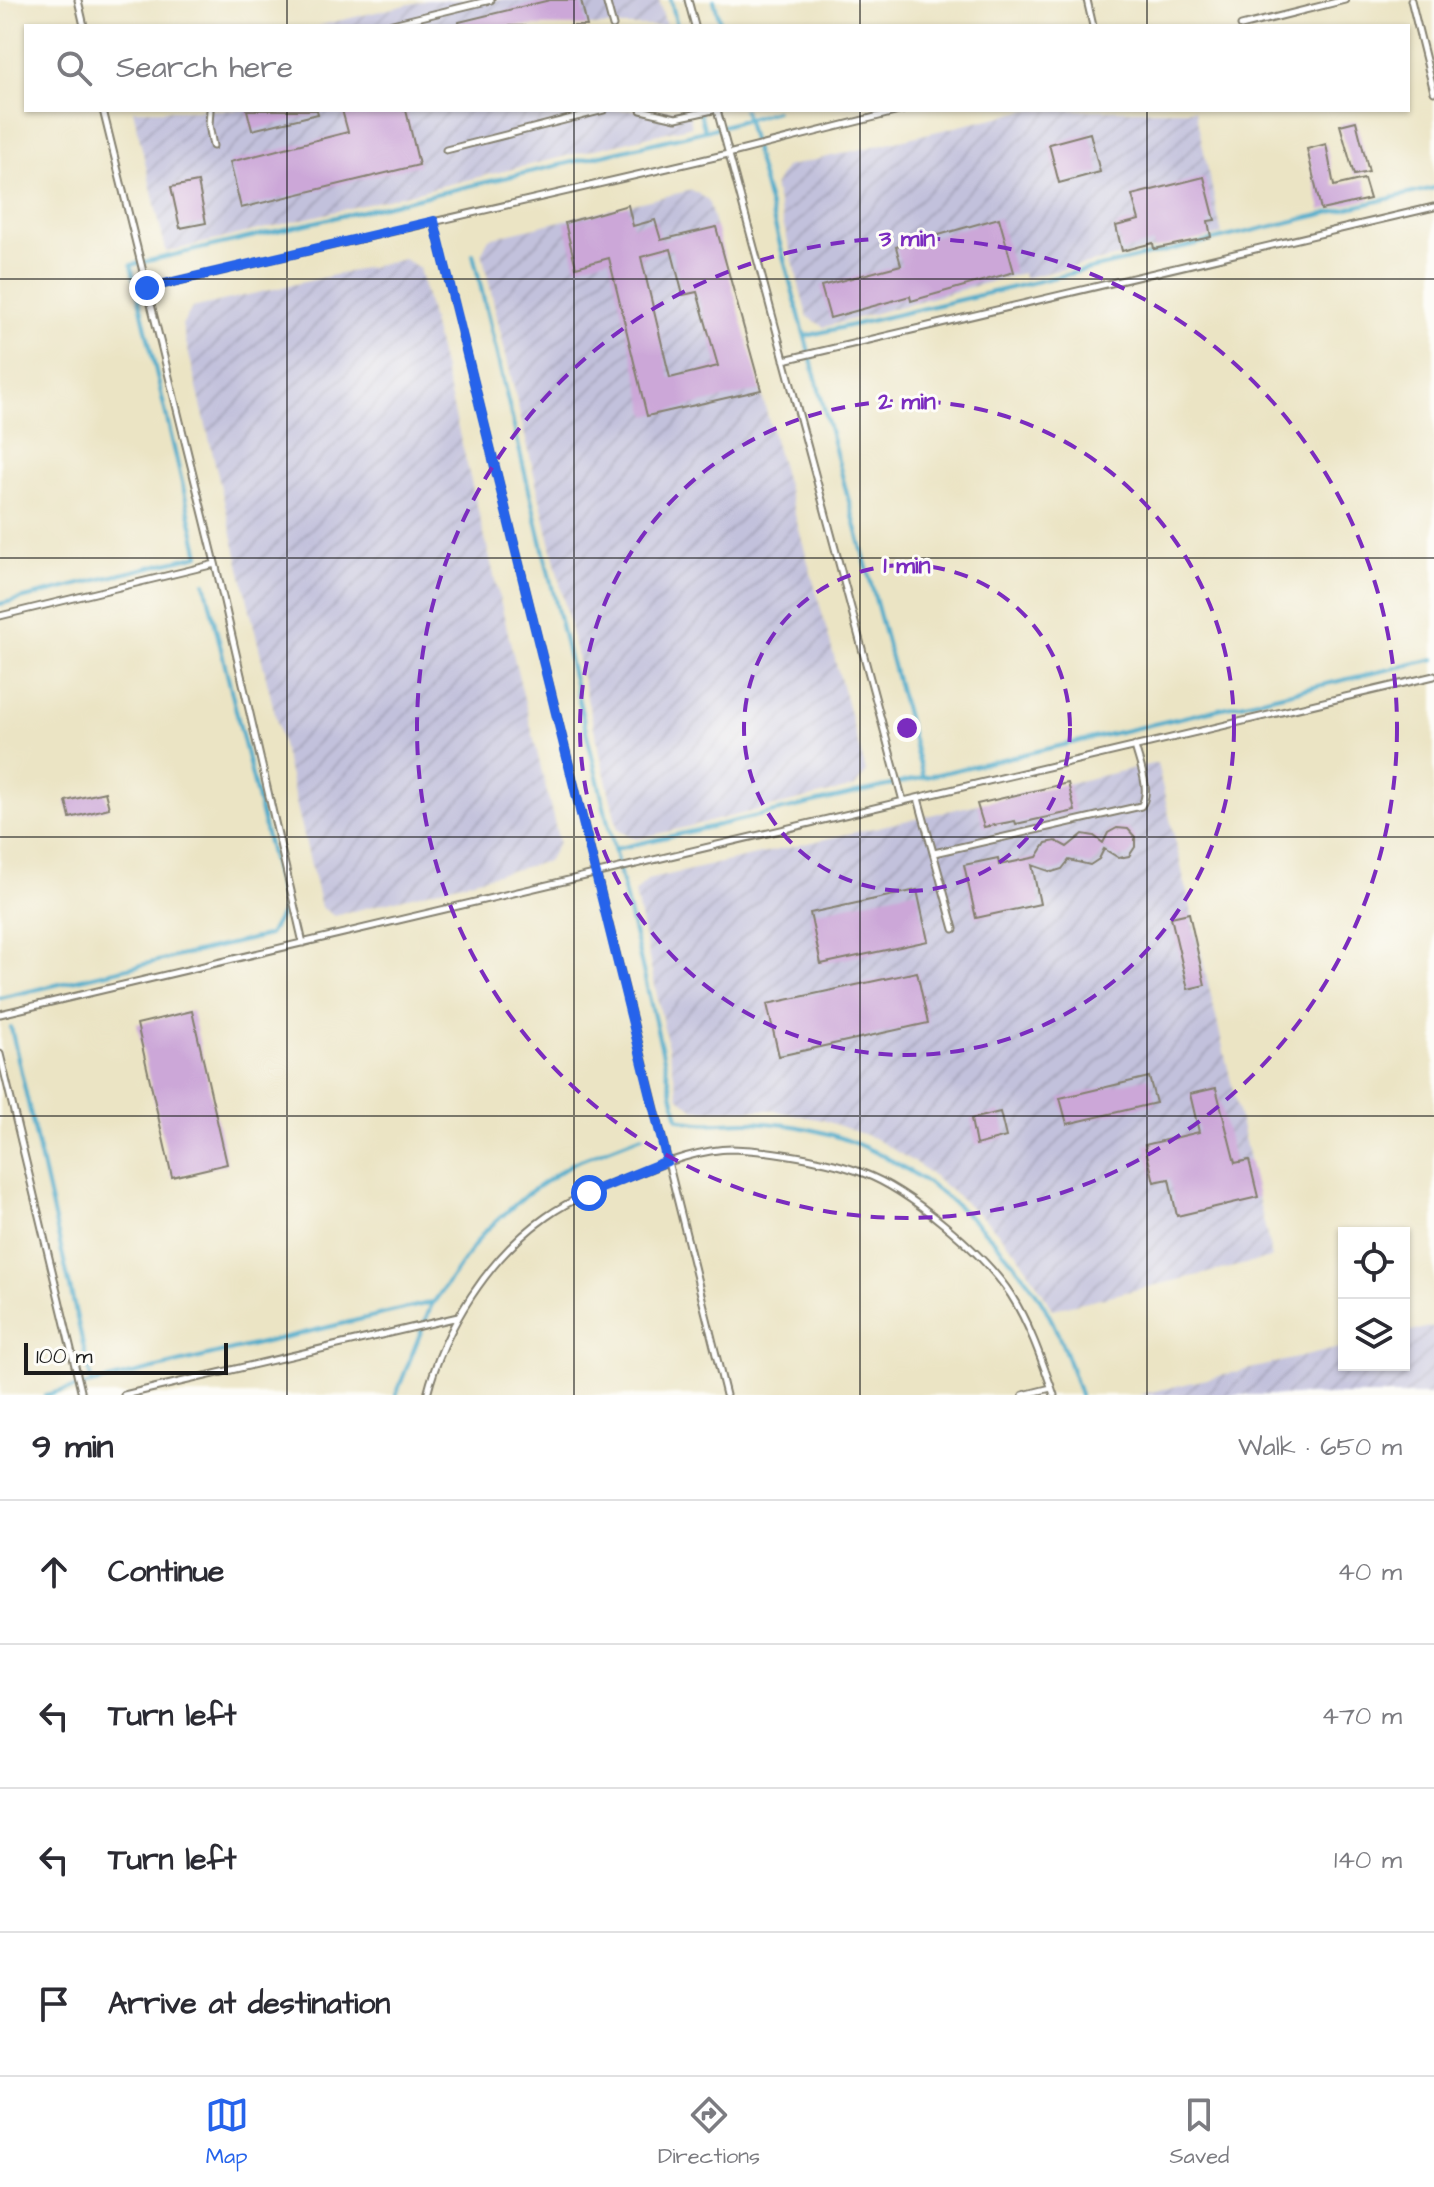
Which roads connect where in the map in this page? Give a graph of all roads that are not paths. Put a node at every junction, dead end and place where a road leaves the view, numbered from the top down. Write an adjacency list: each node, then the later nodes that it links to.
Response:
1 (78, 0): 8 (lane)
2 (491, 0): 9 (lane)
3 (606, 0): 10 (lane)
4 (688, 0): 11 (lane)
5 (1087, 0): 12 (lane)
6 (1345, 0): 13 (lane)
7 (1411, 0): 14 (lane)
8 (84, 24)
9 (392, 24)
10 (612, 24)
11 (694, 24)
12 (1093, 24)
13 (1249, 24)
14 (1434, 92)
15 (103, 112): 27 (lane)
16 (210, 112): 22 (lane)
17 (596, 112): 23 (lane)
18 (650, 112): 19 (lane)
19 (705, 112)
20 (716, 112): 24 (lane)
21 (895, 112): 24 (lane)
22 (213, 146)
23 (446, 150)
24 (728, 154): 26 (lane); 28 (lane)
25 (1434, 207): 28 (lane)
26 (434, 221): 27 (lane); 36 (lane)
27 (147, 288): 29 (lane)
28 (784, 360): 34 (lane)
29 (215, 564): 30 (lane); 38 (lane)
30 (0, 616)
31 (1434, 676): 32 (lane)
32 (1135, 746): 33 (lane); 35 (lane)
33 (918, 798): 34 (lane); 35 (lane)
34 (903, 801): 36 (lane)
35 (934, 853): 37 (lane)
36 (595, 874): 38 (lane); 41 (lane)
37 (954, 929)
38 (303, 943): 39 (lane)
39 (0, 1014)
40 (0, 1054): 44 (lane)
41 (667, 1161): 42 (lane); 43 (lane); 47 (lane)
42 (460, 1316): 45 (lane); 46 (lane)
43 (1052, 1392): 48 (lane)
44 (82, 1395)
45 (124, 1395)
46 (427, 1395)
47 (726, 1395)
48 (1023, 1395)

